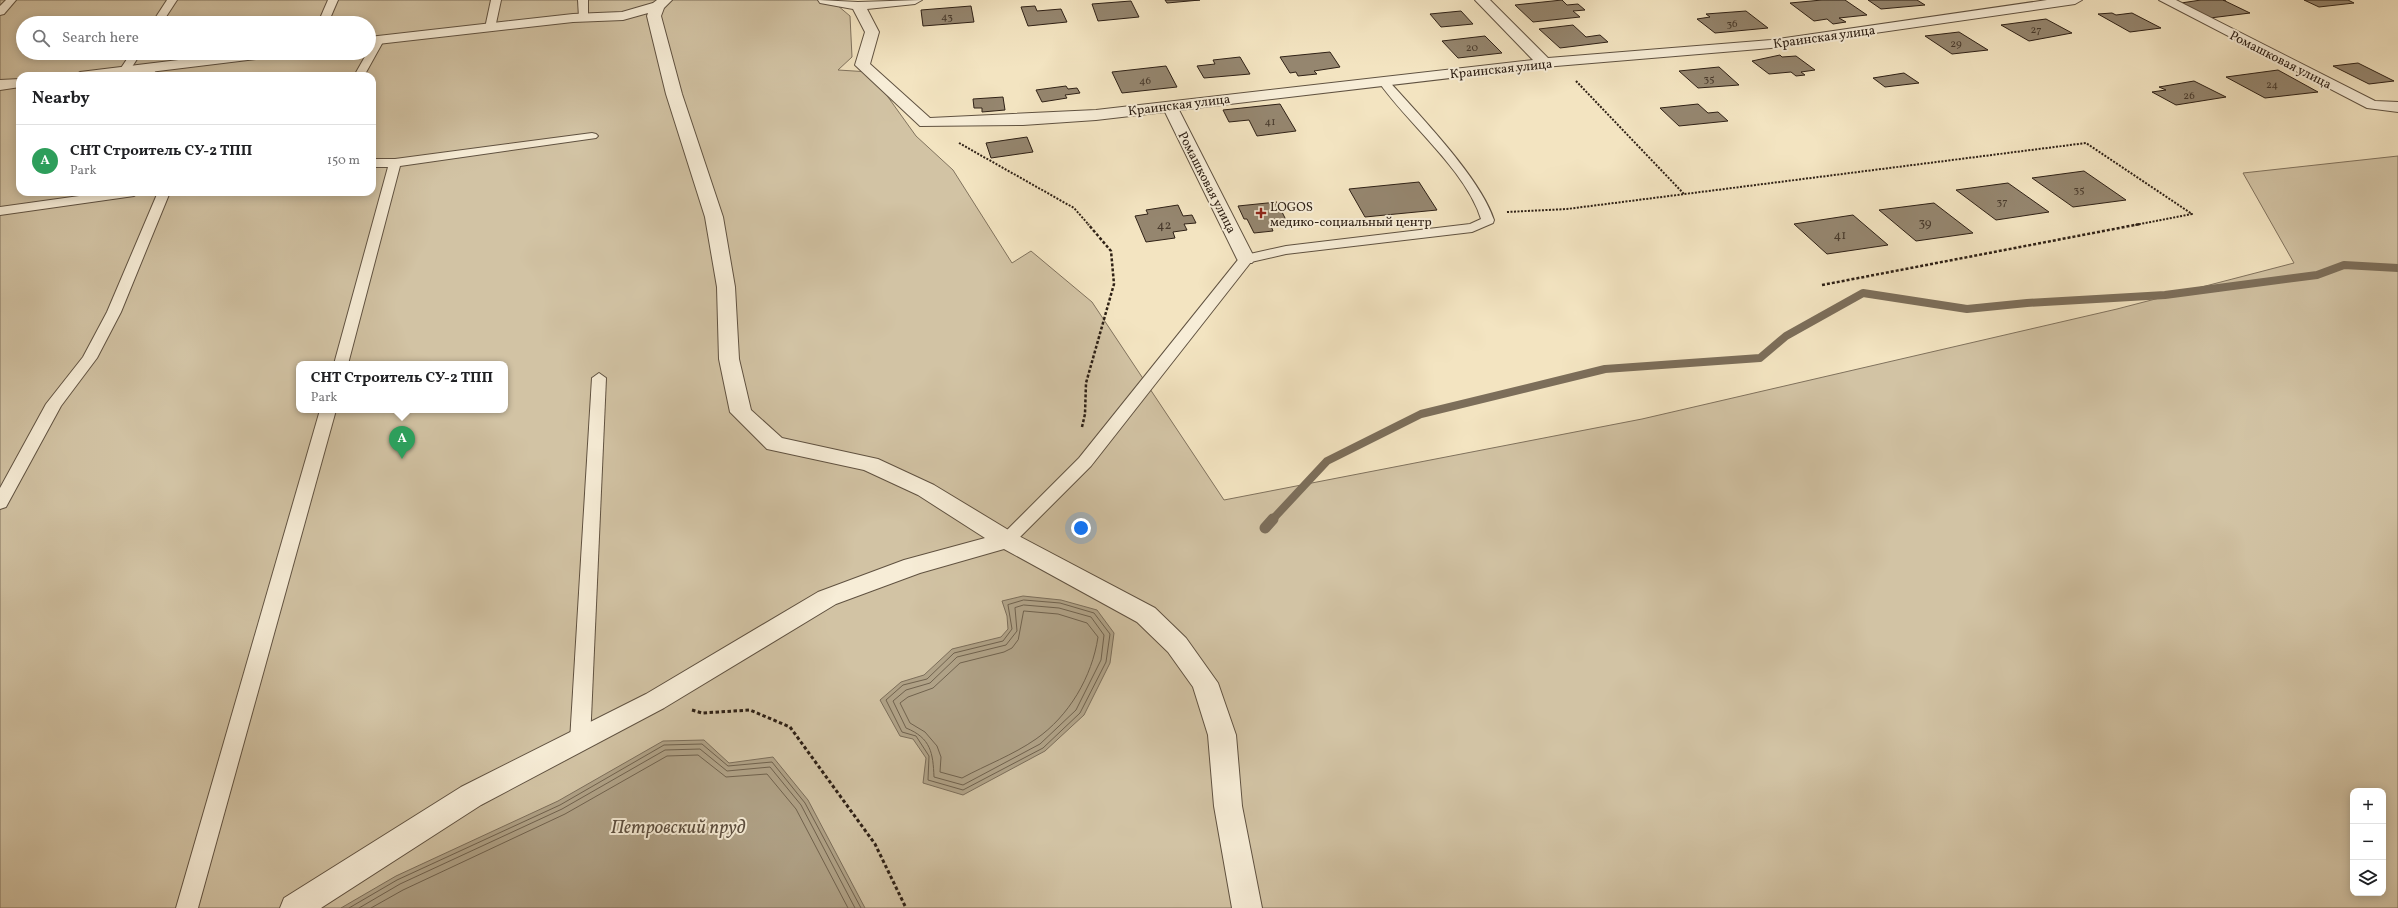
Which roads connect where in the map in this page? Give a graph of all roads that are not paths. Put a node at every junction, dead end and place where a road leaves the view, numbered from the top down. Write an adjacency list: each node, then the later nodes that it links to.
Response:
1 (11, 0): 13 (lane)
2 (172, 0): 14 (lane)
3 (333, 0): 15 (lane)
4 (496, 0): 17 (lane)
5 (583, 0): 16 (lane)
6 (825, 0): 12 (street)
7 (915, 0): 12 (street)
8 (1482, 0): 22 (street)
9 (2075, 0): 22 (street, Краинская улица)
10 (2166, 0): 31 (street, Ромашковая улица)
11 (661, 3): 16 (street); 43 (street)
12 (858, 6): 30 (street, Краинская улица)
13 (0, 12)
14 (162, 16)
15 (326, 16)
16 (584, 18): 17 (street)
17 (490, 28): 18 (street)
18 (376, 41)
19 (131, 60): 23 (lane)
20 (227, 60): 25 (street)
21 (366, 60): 26 (lane)
22 (1551, 62): 27 (street, Краинская улица)
23 (124, 71): 24 (street); 25 (street)
24 (115, 72)
25 (150, 72)
26 (361, 72)
27 (1383, 81): 30 (street, Краинская улица); 38 (lane)
28 (16, 83): 29 (street)
29 (0, 85)
30 (1169, 105): 38 (street, Ромашковая улица)
31 (2398, 107)
32 (592, 136): 34 (lane)
33 (376, 163): 34 (lane)
34 (395, 163): 39 (lane)
35 (76, 196): 37 (lane)
36 (162, 196): 42 (lane)
37 (0, 211)
38 (1246, 259): 43 (lane)
39 (342, 361)
40 (599, 378): 44 (lane)
41 (327, 413): 45 (lane)
42 (0, 503)
43 (1007, 540): 44 (street); 47 (street)
44 (580, 741): 46 (street)
45 (187, 908)
46 (295, 908)
47 (1247, 908)

